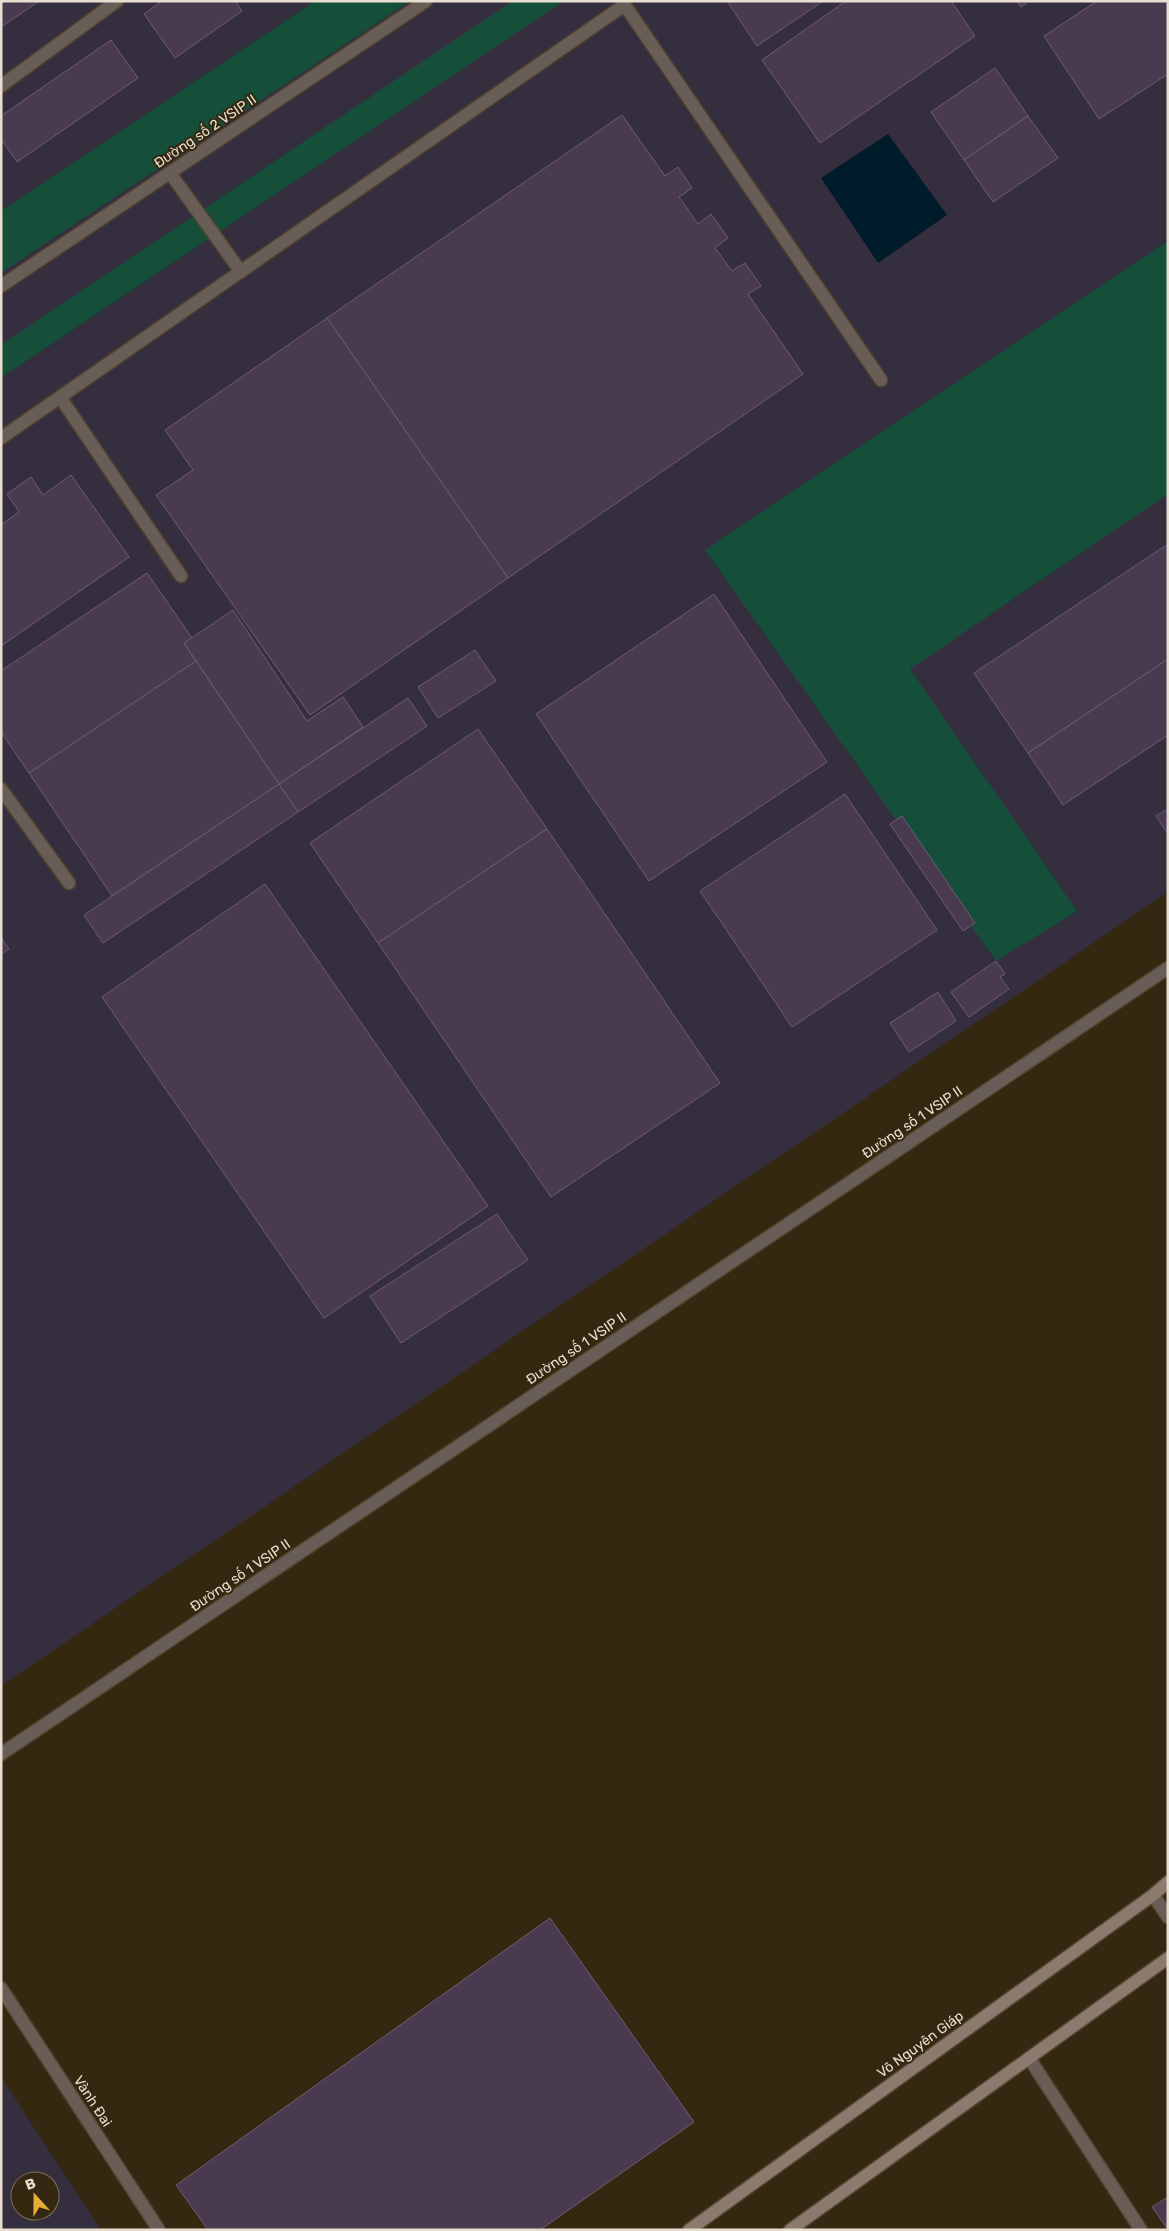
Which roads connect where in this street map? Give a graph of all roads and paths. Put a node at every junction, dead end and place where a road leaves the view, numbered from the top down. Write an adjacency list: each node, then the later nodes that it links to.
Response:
1 (117, 1): 4 (street)
2 (426, 1): 5 (street, Đường số 2 VSIP II)
3 (623, 4): 6 (street); 8 (street)
4 (1, 86)
5 (170, 173): 6 (street); 7 (street, Đường số 2 VSIP II)
6 (241, 272): 9 (street)
7 (1, 286)
8 (881, 380)
9 (60, 397): 10 (street); 11 (street)
10 (1, 438)
11 (181, 576)
12 (1, 789): 13 (street)
13 (69, 883)
14 (1168, 968): 15 (street, Đường số 1 VSIP II)
15 (1, 1754)
16 (1168, 1882): 17 (main road, Võ Nguyên Giáp)
17 (1153, 1895): 18 (street); 23 (main road, Võ Nguyên Giáp)
18 (1168, 1917)
19 (1168, 1958): 21 (main road)
20 (1, 1988): 22 (street, Vành Đai)
21 (1029, 2058): 24 (main road); 25 (street)
22 (159, 2230)
23 (689, 2230)
24 (790, 2230)
25 (1141, 2230)

